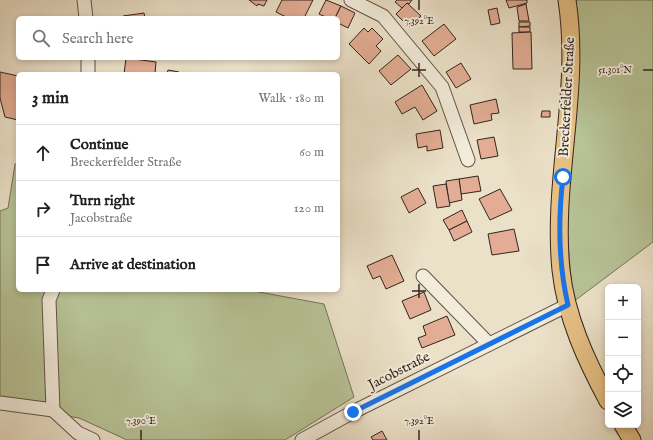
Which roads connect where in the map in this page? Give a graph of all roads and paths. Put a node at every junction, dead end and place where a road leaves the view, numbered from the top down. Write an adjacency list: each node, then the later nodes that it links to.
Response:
1 (84, 0): 4 (street)
2 (351, 0): 7 (street)
3 (567, 0): 10 (main road, Breckerfelder Straße)
4 (86, 16)
5 (88, 60): 6 (street)
6 (88, 72)
7 (468, 160)
8 (423, 276): 11 (street)
9 (52, 292): 14 (street)
10 (568, 305): 11 (street, Jacobstraße); 12 (main road, Breckerfelder Straße)
11 (489, 344): 17 (street, Jacobstraße)
12 (605, 395)
13 (0, 402): 14 (street)
14 (53, 410): 16 (street)
15 (625, 428): 18 (main road)
16 (94, 440)
17 (302, 440)
18 (632, 440)

